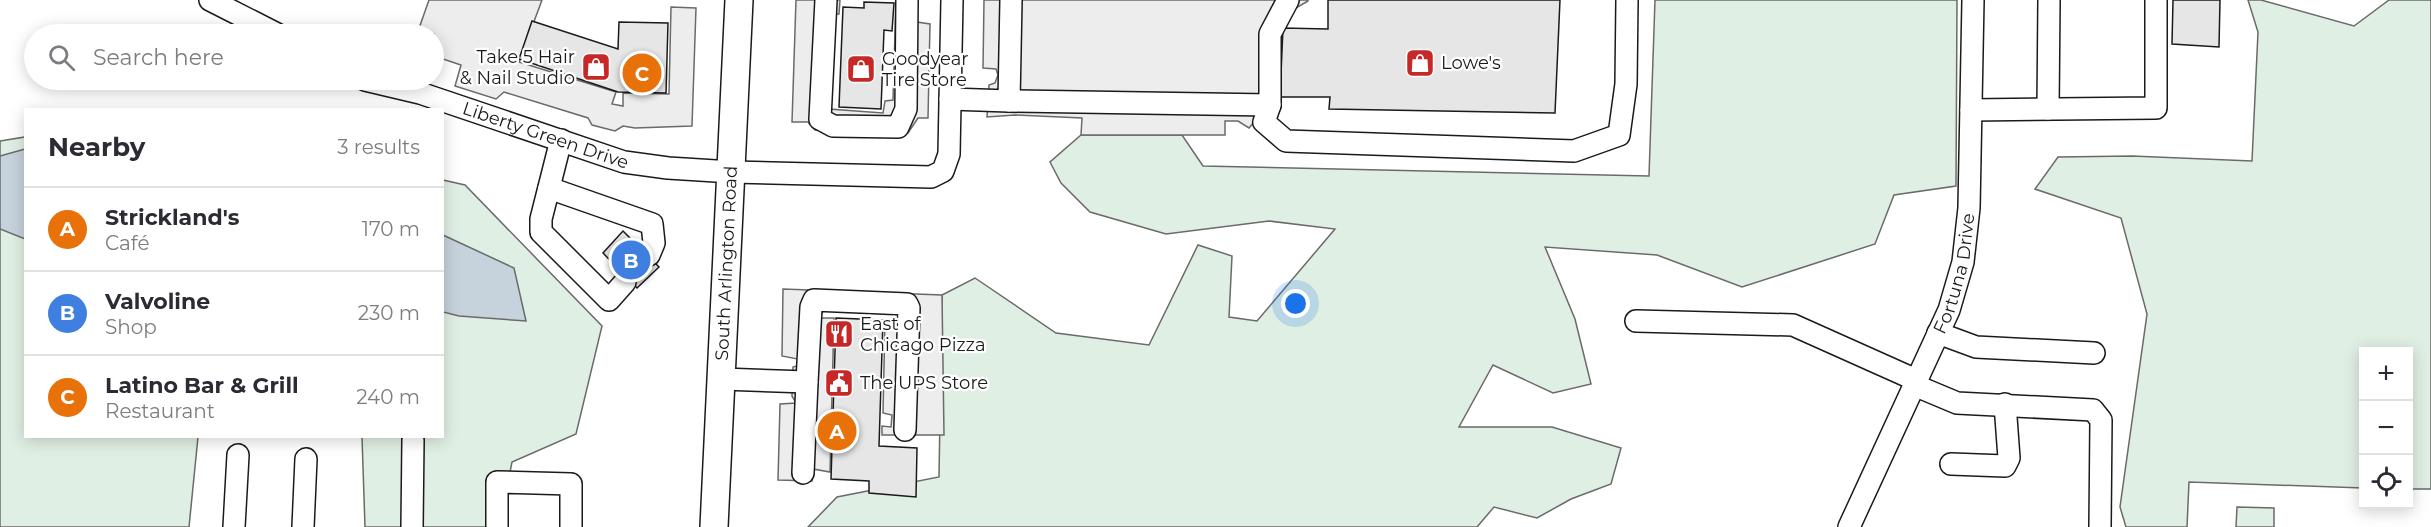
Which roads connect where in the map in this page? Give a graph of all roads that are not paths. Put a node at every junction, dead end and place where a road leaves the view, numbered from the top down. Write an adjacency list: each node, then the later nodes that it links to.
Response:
1 (210, 0): 12 (street)
2 (739, 0): 20 (main road, South Arlington Road)
3 (826, 0): 4 (street)
4 (908, 0)
5 (952, 0): 14 (street)
6 (1011, 0): 15 (street)
7 (1288, 0): 16 (street)
8 (1627, 0): 16 (street)
9 (1973, 0): 18 (street, Fortuna Drive)
10 (2049, 0): 17 (street)
11 (2156, 0): 17 (street)
12 (257, 24)
13 (407, 90): 19 (street, Liberty Green Drive)
14 (950, 99): 15 (street); 20 (street, Liberty Green Drive)
15 (1009, 100): 16 (street)
16 (1270, 105)
17 (2048, 109): 18 (street)
18 (1971, 110): 25 (street, Fortuna Drive)
19 (561, 140): 20 (street, Liberty Green Drive); 21 (street)
20 (732, 172): 27 (main road, South Arlington Road)
21 (549, 188): 22 (street); 23 (street)
22 (649, 255)
23 (625, 282)
24 (1636, 321): 29 (street)
25 (1938, 333): 26 (street); 29 (street, Fortuna Drive)
26 (2094, 353)
27 (722, 379): 28 (street); 42 (main road, South Arlington Road)
28 (807, 382): 31 (street); 36 (street)
29 (1915, 383): 30 (street); 43 (street, Fortuna Drive)
30 (2005, 404): 35 (street); 44 (street)
31 (905, 430)
32 (413, 440): 39 (street)
33 (238, 455): 37 (street)
34 (306, 459): 38 (street)
35 (1951, 464)
36 (803, 473)
37 (234, 527)
38 (303, 527)
39 (412, 527)
40 (497, 527): 41 (street)
41 (571, 527)
42 (714, 527)
43 (1849, 527)
44 (2100, 527)

